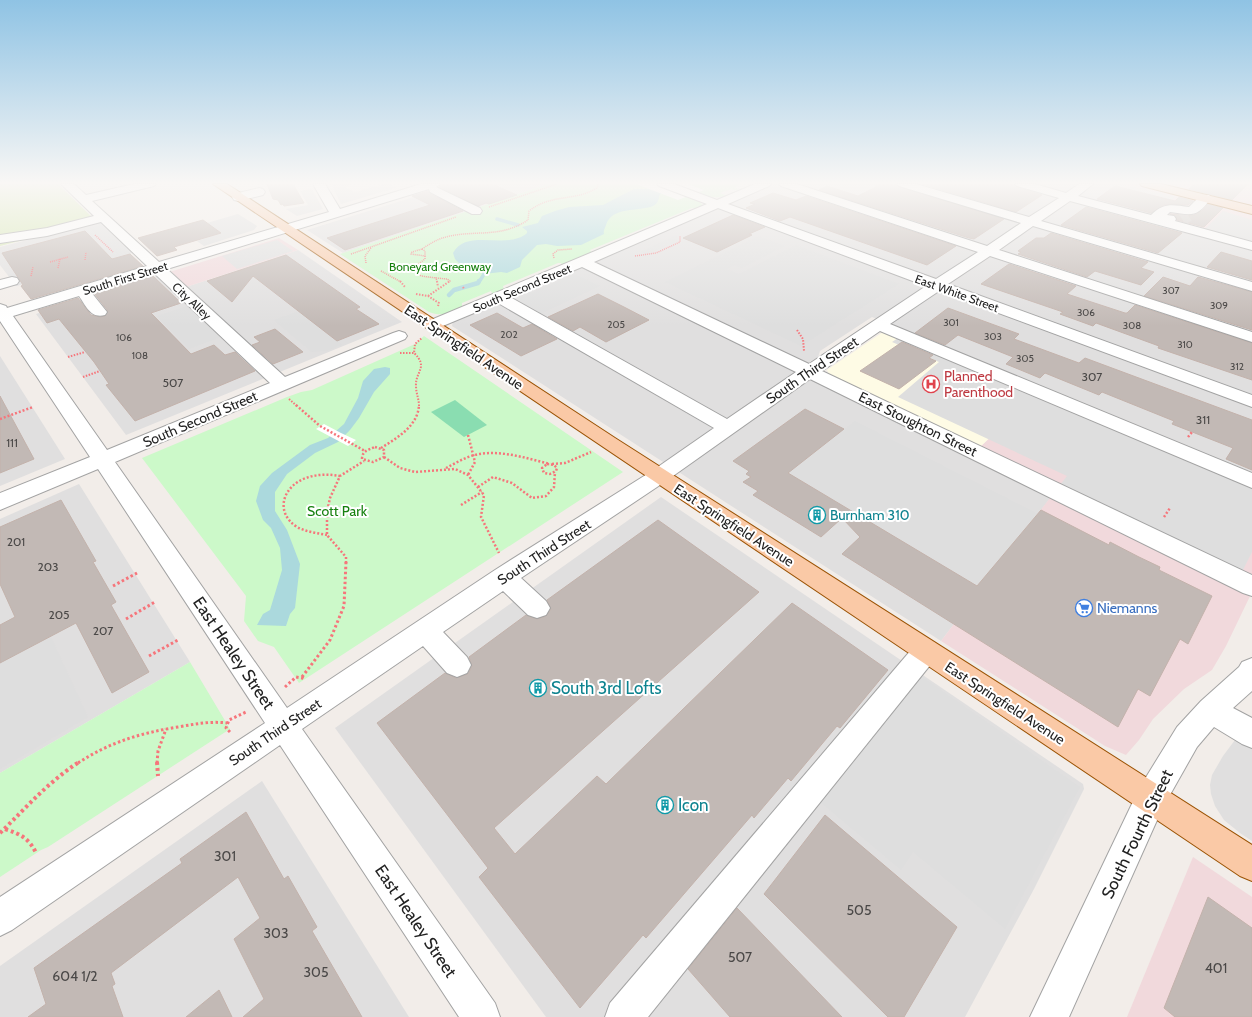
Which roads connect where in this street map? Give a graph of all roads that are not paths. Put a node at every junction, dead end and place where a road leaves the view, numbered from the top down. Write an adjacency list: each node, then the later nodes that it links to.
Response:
1 (49, 231): 11 (street)
2 (118, 231): 15 (street, City Alley)
3 (258, 231): 15 (street, South First Street)
4 (299, 231): 23 (main road, East Springfield Avenue)
5 (644, 231): 14 (street, South Second Street)
6 (792, 231): 16 (street, East White Street)
7 (929, 231): 13 (street)
8 (1017, 231): 13 (street, South Third Street)
9 (1063, 231): 17 (street)
10 (1217, 231): 12 (street)
11 (0, 239)
12 (1252, 246)
13 (988, 251): 16 (street, South Third Street); 24 (street)
14 (580, 255): 19 (street, South Second Street); 28 (street, East Stoughton Street)
15 (158, 268): 18 (street, South First Street); 25 (street, City Alley)
16 (937, 285): 22 (street, South Third Street); 30 (street, East White Street)
17 (1252, 287)
18 (82, 290): 20 (street); 21 (street, South First Street)
19 (498, 297): 23 (street, South Second Street); 31 (street)
20 (99, 312)
21 (3, 321): 32 (street, East Healey Street)
22 (879, 325): 28 (street, South Third Street); 34 (street)
23 (428, 331): 33 (main road, East Springfield Avenue)
24 (1252, 337)
25 (238, 344): 27 (street); 29 (street, City Alley)
26 (397, 344): 29 (street, South Second Street)
27 (220, 351)
28 (807, 363): 31 (street, South Third Street); 37 (street, East Stoughton Street)
29 (280, 386): 32 (street, South Second Street)
30 (1252, 401)
31 (728, 428): 33 (street, South Third Street)
32 (102, 460): 35 (street, South Second Street); 44 (street, East Healey Street)
33 (659, 476): 36 (street, South Third Street); 40 (main road, East Springfield Avenue)
34 (1252, 481)
35 (0, 502)
36 (502, 565): 38 (street); 39 (street, South Third Street)
37 (1252, 586)
38 (537, 608)
39 (426, 631): 41 (street); 44 (street, South Third Street)
40 (926, 651): 46 (main road, East Springfield Avenue); 50 (street)
41 (457, 665)
42 (1252, 670): 43 (street, South Fourth Street)
43 (1211, 710): 45 (street); 46 (street, South Fourth Street)
44 (283, 726): 48 (street, South Third Street); 49 (street, East Healey Street)
45 (1252, 734)
46 (1151, 798): 47 (main road, East Springfield Avenue); 51 (street, South Fourth Street)
47 (1252, 864)
48 (0, 918)
49 (481, 1017)
50 (624, 1017)
51 (1049, 1017)

